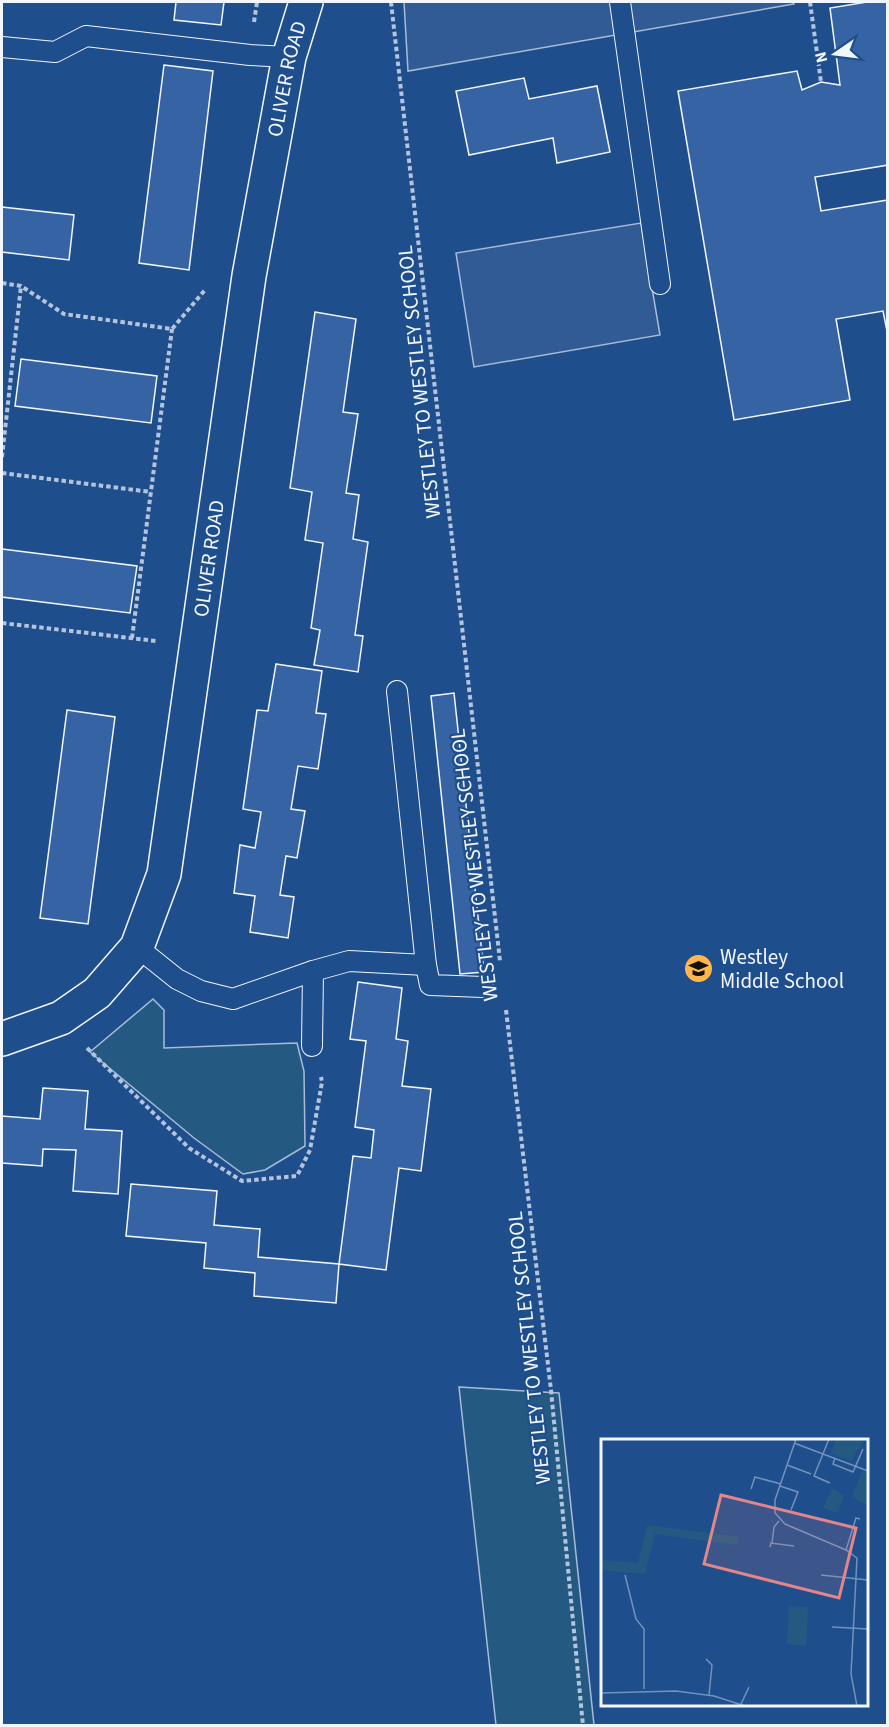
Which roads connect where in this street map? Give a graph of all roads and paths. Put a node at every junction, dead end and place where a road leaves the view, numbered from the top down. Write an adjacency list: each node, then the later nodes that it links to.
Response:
1 (306, 2): 6 (street, OLIVER ROAD)
2 (391, 2): 22 (path, WESTLEY TO WESTLEY SCHOOL)
3 (620, 2): 10 (lane)
4 (810, 2): 7 (path)
5 (2, 47): 6 (lane)
6 (289, 57): 8 (street, OLIVER ROAD)
7 (821, 82)
8 (249, 276): 12 (path); 18 (street, OLIVER ROAD)
9 (2, 283): 11 (path)
10 (660, 284)
11 (21, 286): 12 (path); 13 (path)
12 (171, 329): 15 (path)
13 (2, 458)
14 (2, 473): 15 (path)
15 (151, 492): 17 (path)
16 (2, 623): 17 (path)
17 (132, 638): 18 (path)
18 (196, 645): 20 (street, OLIVER ROAD)
19 (397, 691): 21 (lane)
20 (137, 947): 23 (lane); 26 (street, OLIVER ROAD)
21 (426, 965): 23 (lane); 24 (lane)
22 (501, 968)
23 (313, 971): 28 (lane)
24 (483, 987)
25 (505, 1003): 29 (path, WESTLEY TO WESTLEY SCHOOL)
26 (61, 1018): 27 (street, OLIVER ROAD); 28 (path)
27 (2, 1039)
28 (312, 1046)
29 (583, 1725)

